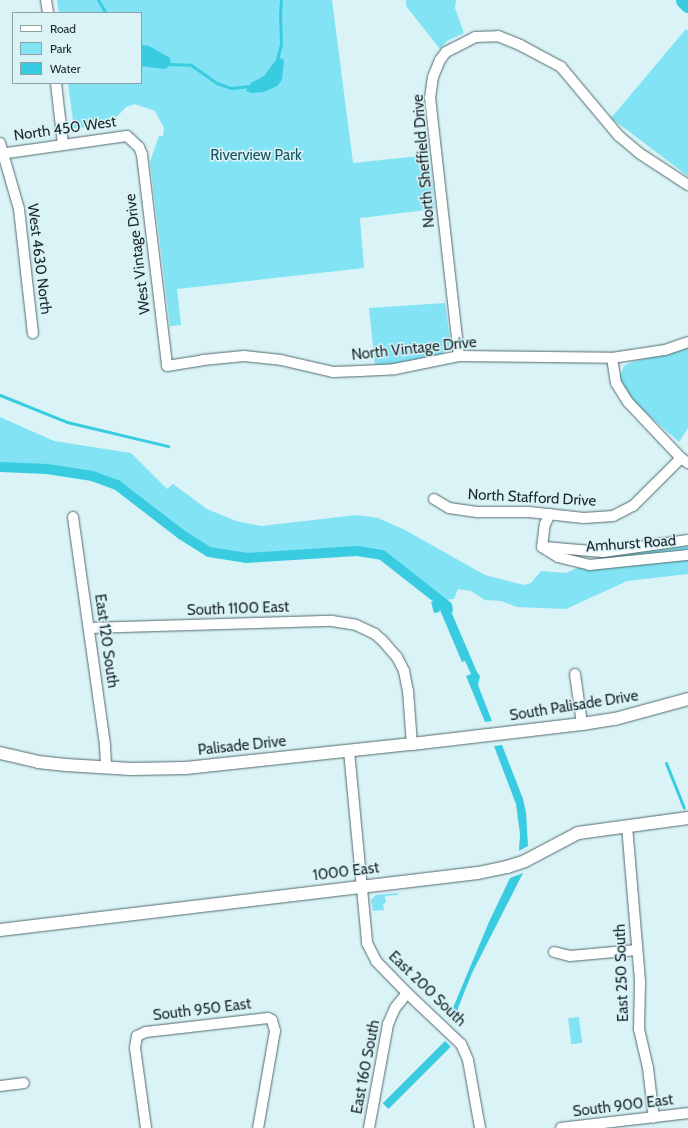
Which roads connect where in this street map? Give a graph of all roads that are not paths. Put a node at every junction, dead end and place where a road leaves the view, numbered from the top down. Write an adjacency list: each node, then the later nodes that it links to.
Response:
1 (46, 0): 2 (street)
2 (48, 12)
3 (56, 84): 5 (street)
4 (134, 141): 5 (street, North 450 West); 12 (street, West Vintage Drive)
5 (63, 144): 6 (street, North 450 West)
6 (1, 150): 8 (street, West 4630 North)
7 (688, 185): 10 (street, North Sheffield Drive)
8 (33, 333)
9 (688, 342): 11 (street, North Vintage Drive)
10 (459, 356): 11 (street, North Vintage Drive); 12 (street, North Vintage Drive)
11 (612, 358): 13 (street)
12 (167, 366)
13 (684, 460): 15 (street, North Stafford Drive)
14 (434, 499): 15 (street, North Stafford Drive)
15 (550, 514): 18 (street)
16 (74, 517): 20 (street, East 120 South)
17 (688, 540): 18 (street)
18 (542, 547): 19 (street, Amhurst Road)
19 (688, 555)
20 (89, 628): 25 (street, South 1100 East); 28 (street, East 120 South)
21 (575, 674): 23 (street)
22 (688, 699): 23 (street, South Palisade Drive)
23 (582, 724): 24 (street, South Palisade Drive)
24 (488, 735): 25 (street, Palisade Drive)
25 (412, 744): 26 (street, Palisade Drive)
26 (349, 751): 28 (street, Palisade Drive); 31 (street, East 200 South)
27 (0, 753): 28 (street, Palisade Drive)
28 (106, 768)
29 (688, 818): 30 (street, 1000 East)
30 (627, 826): 31 (street, 1000 East); 33 (street, East 250 South)
31 (361, 887): 32 (street, 1000 East); 35 (street, East 200 South)
32 (0, 930)
33 (637, 950): 34 (street); 39 (street, East 250 South)
34 (554, 952)
35 (407, 993): 42 (street, East 160 South); 43 (street, East 200 South)
36 (24, 1083): 37 (street)
37 (0, 1086)
38 (688, 1113): 39 (street, South 900 East)
39 (654, 1118): 44 (street, South 900 East)
40 (146, 1128): 41 (street, South 950 East)
41 (258, 1128)
42 (369, 1128)
43 (480, 1128)
44 (561, 1128)

